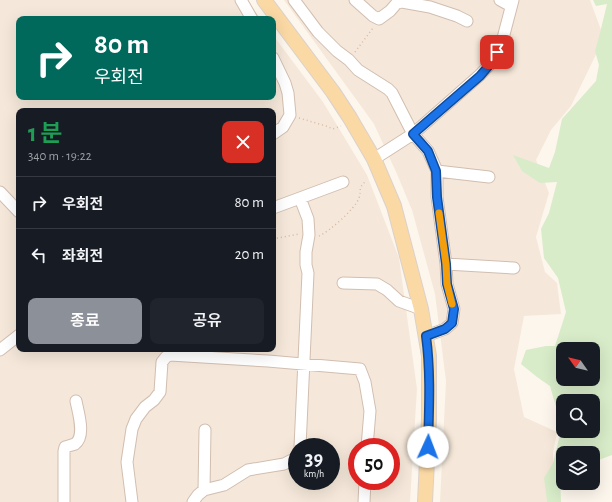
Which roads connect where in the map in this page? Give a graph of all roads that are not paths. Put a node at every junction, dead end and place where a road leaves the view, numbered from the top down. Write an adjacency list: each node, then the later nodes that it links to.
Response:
1 (242, 0): 7 (street)
2 (264, 0): 12 (main road)
3 (294, 0): 11 (street)
4 (356, 0): 8 (street)
5 (500, 0): 6 (street)
6 (512, 3): 11 (street)
7 (250, 16)
8 (467, 21)
9 (276, 65): 10 (street)
10 (276, 132)
11 (413, 134): 12 (street); 13 (street)
12 (374, 159): 23 (main road)
13 (436, 171): 14 (street); 20 (street)
14 (489, 177)
15 (343, 182): 17 (street)
16 (0, 192): 19 (street)
17 (300, 198): 18 (street); 27 (street)
18 (276, 207)
19 (16, 209)
20 (446, 264): 21 (street); 24 (street)
21 (514, 268)
22 (342, 283): 23 (street)
23 (421, 309): 24 (main road)
24 (426, 336): 39 (main road)
25 (16, 337): 26 (street)
26 (0, 350)
27 (304, 364): 30 (street); 31 (street); 36 (street)
28 (76, 401): 35 (street)
29 (205, 430): 33 (street)
30 (300, 438)
31 (368, 438)
32 (288, 462): 33 (street)
33 (204, 490): 37 (street)
34 (365, 490): 38 (street)
35 (64, 502)
36 (132, 502)
37 (193, 502)
38 (364, 502)
39 (425, 502)

